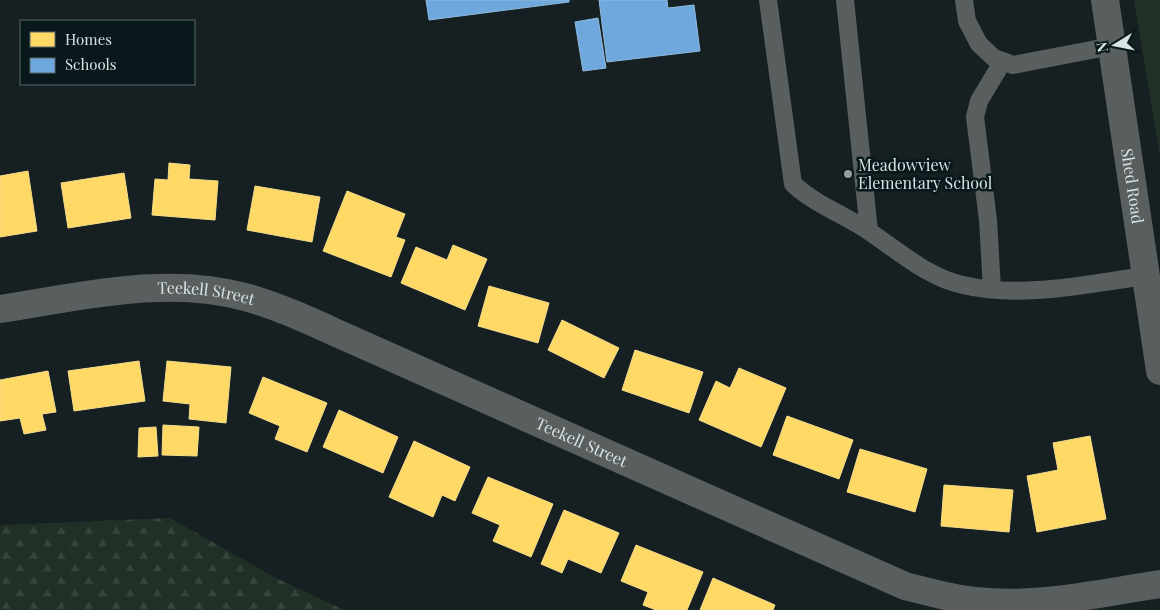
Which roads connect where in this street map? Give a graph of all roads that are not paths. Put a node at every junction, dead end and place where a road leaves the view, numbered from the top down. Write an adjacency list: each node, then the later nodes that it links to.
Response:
1 (768, 0): 7 (lane)
2 (845, 0): 7 (lane)
3 (964, 0): 6 (lane)
4 (1105, 0): 5 (street, Shed Road)
5 (1112, 46): 6 (lane); 8 (street, Shed Road)
6 (1003, 61): 9 (lane)
7 (869, 231): 9 (lane)
8 (1145, 276): 9 (lane); 11 (street, Shed Road)
9 (992, 289)
10 (0, 309): 12 (street, Teekell Street)
11 (1159, 354)
12 (1160, 584)

